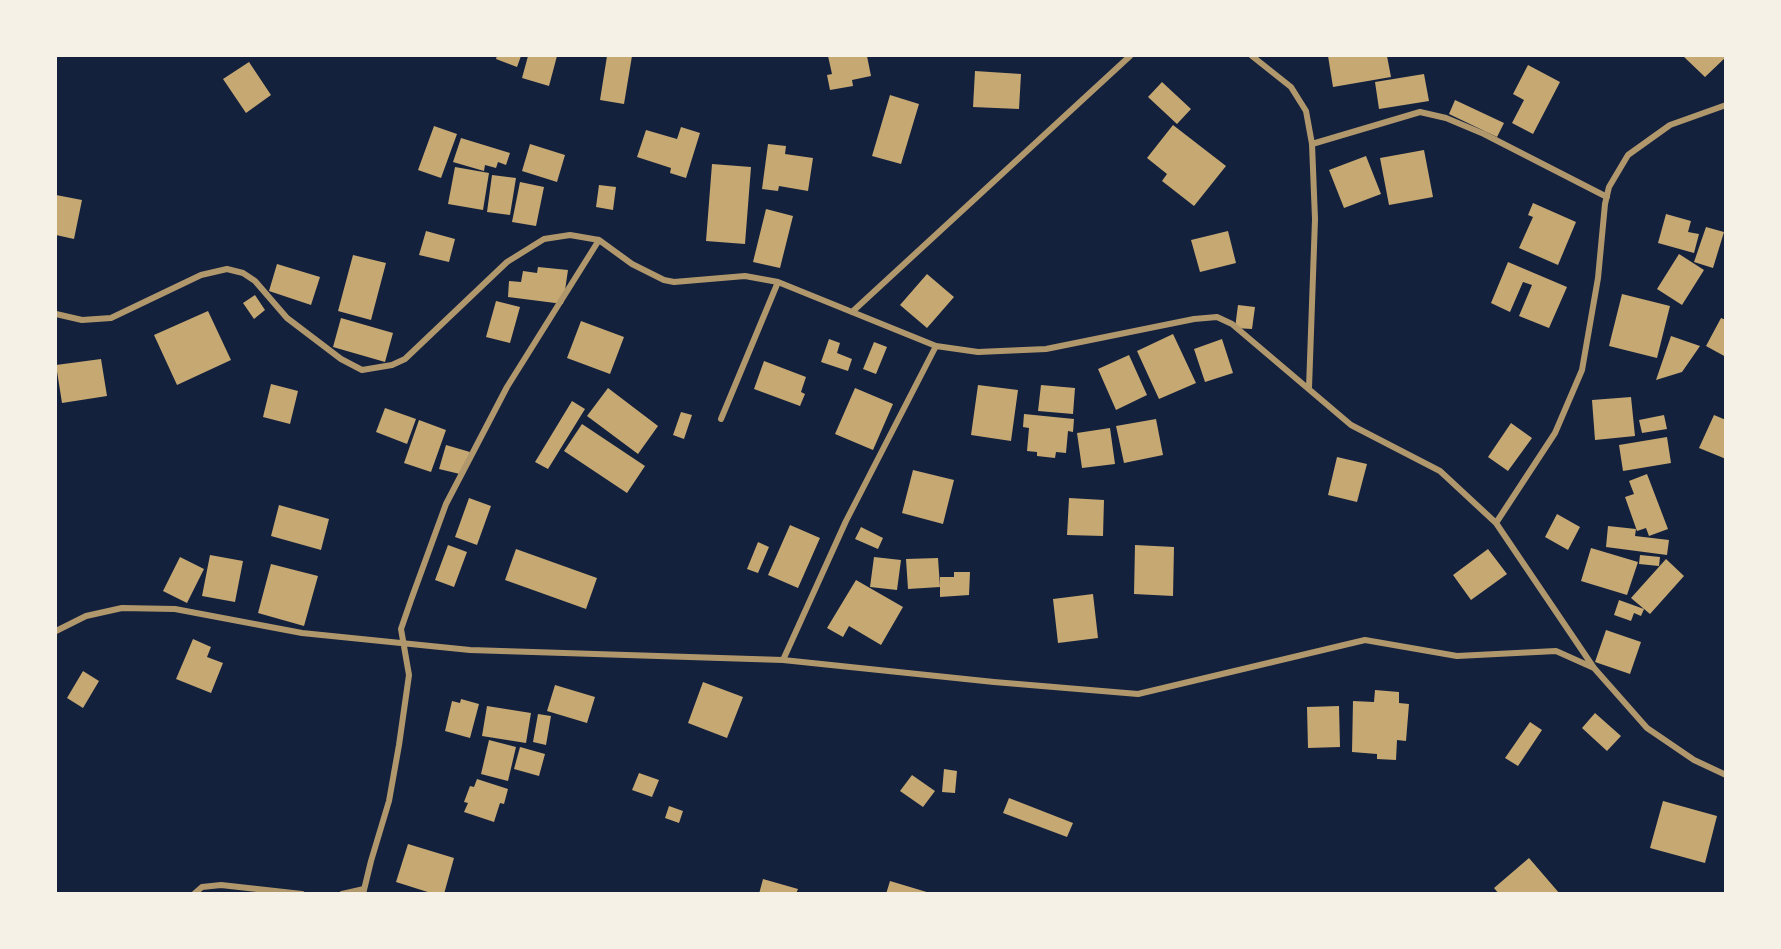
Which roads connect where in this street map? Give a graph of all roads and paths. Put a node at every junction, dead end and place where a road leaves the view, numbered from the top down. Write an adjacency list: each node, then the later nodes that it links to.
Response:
1 (1130, 56): 8 (street)
2 (1252, 56): 4 (street)
3 (1725, 105): 5 (street)
4 (1312, 144): 5 (street); 11 (street)
5 (1607, 196): 13 (street)
6 (599, 240): 7 (street); 9 (street); 15 (street)
7 (778, 282): 8 (street); 12 (street)
8 (852, 312): 10 (street)
9 (56, 314)
10 (936, 346): 11 (street); 16 (street)
11 (1309, 388): 13 (street)
12 (721, 419)
13 (1496, 523): 17 (street)
14 (56, 631): 15 (street)
15 (404, 644): 16 (street); 19 (street)
16 (783, 660): 17 (street)
17 (1594, 669): 18 (street)
18 (1725, 775)
19 (364, 891): 22 (street)
20 (194, 894): 21 (street)
21 (302, 894)
22 (342, 894)

